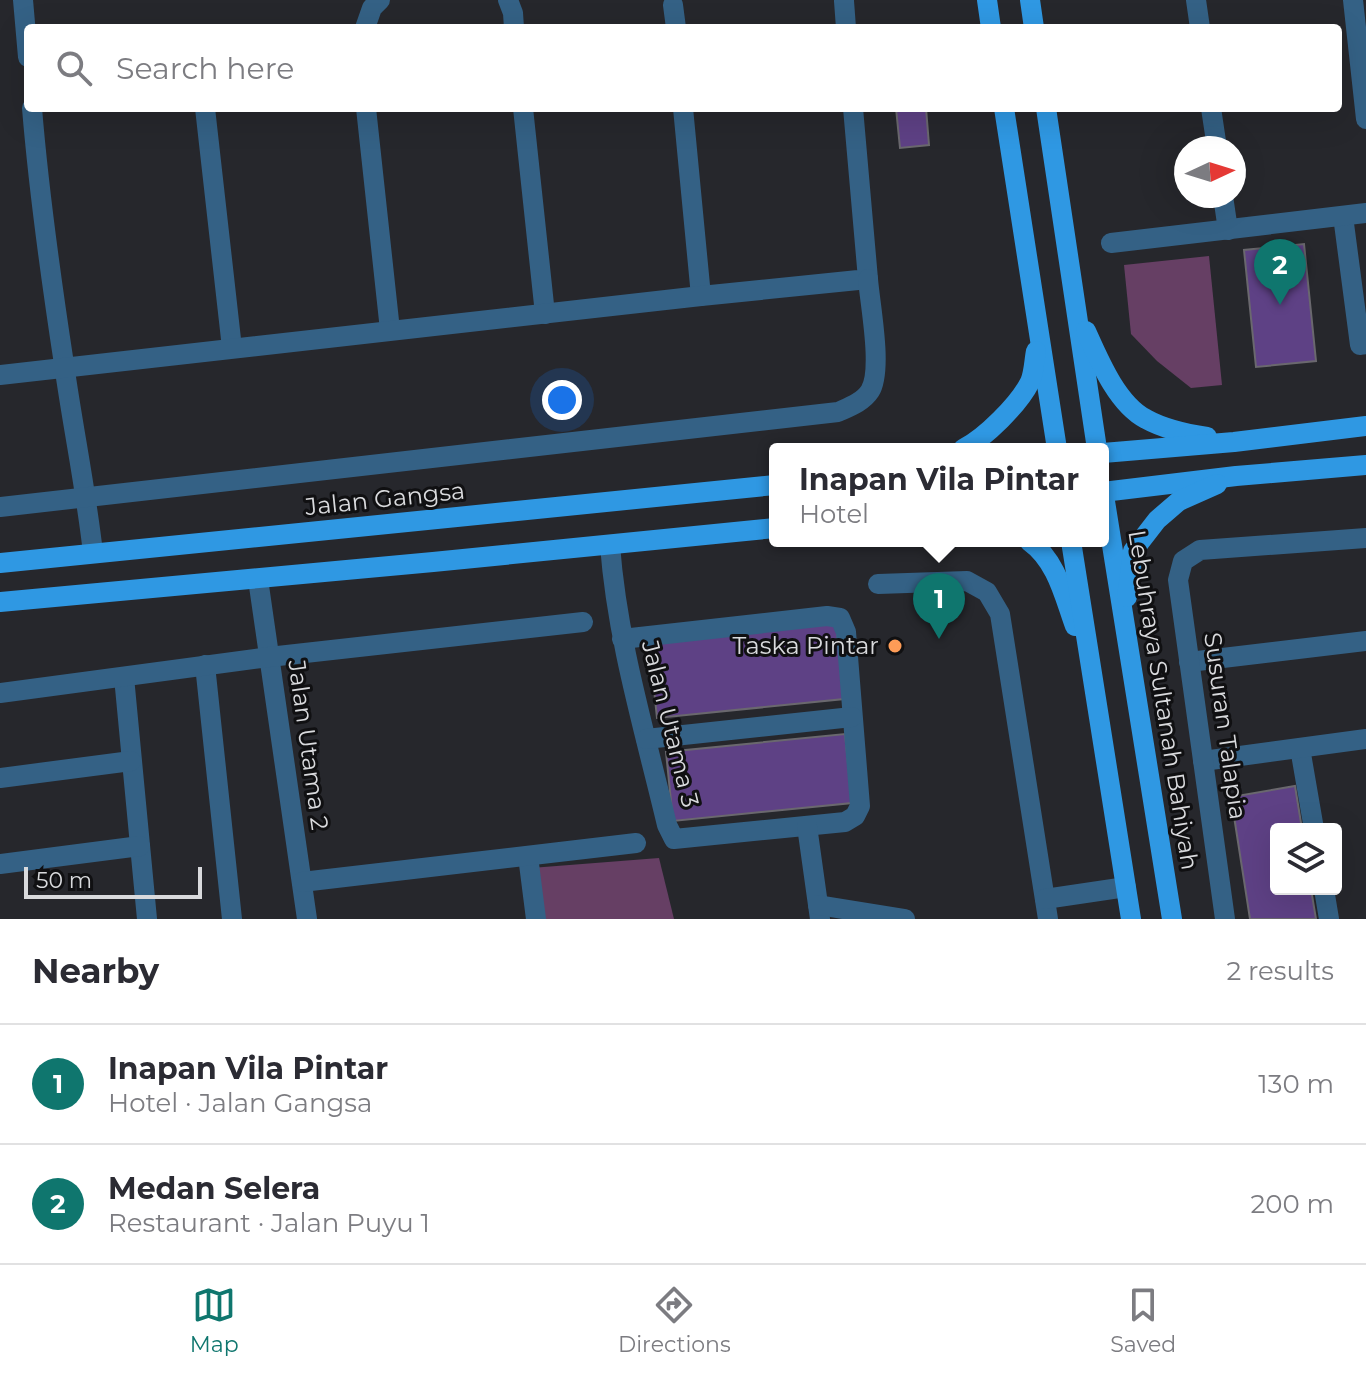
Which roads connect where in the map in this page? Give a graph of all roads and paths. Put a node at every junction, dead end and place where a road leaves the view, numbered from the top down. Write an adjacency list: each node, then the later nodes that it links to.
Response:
1 (23, 0): 10 (street)
2 (380, 0): 11 (street)
3 (508, 0): 12 (street)
4 (987, 0): 15 (main road)
5 (1030, 0): 16 (main road)
6 (1196, 0): 17 (street)
7 (1353, 0): 27 (street)
8 (844, 1): 14 (street)
9 (673, 5): 13 (street)
10 (25, 24)
11 (366, 24)
12 (514, 24)
13 (675, 24)
14 (846, 24)
15 (990, 24)
16 (1033, 24)
17 (1199, 24)
18 (32, 112): 42 (street)
19 (205, 112): 41 (street)
20 (366, 112): 38 (street)
21 (523, 112): 37 (street)
22 (683, 112): 35 (street)
23 (853, 112): 34 (street)
24 (1005, 112): 39 (main road)
25 (1047, 112): 36 (main road)
26 (1212, 112): 28 (street)
27 (1366, 119)
28 (1215, 136)
29 (1225, 208): 32 (street)
30 (1366, 213): 31 (street)
31 (1343, 216): 32 (street); 40 (street)
32 (1228, 230): 33 (street)
33 (1111, 243)
34 (868, 279): 35 (street); 54 (street)
35 (701, 296): 37 (street)
36 (1075, 305): 45 (main road); 48 (main road)
37 (545, 314): 38 (street)
38 (390, 330): 41 (street)
39 (1039, 335): 46 (main road); 47 (main road)
40 (1366, 344)
41 (232, 348): 42 (street)
42 (64, 366): 43 (street); 54 (street)
43 (0, 375)
44 (1366, 426): 45 (main road)
45 (1234, 442): 49 (main road)
46 (973, 443)
47 (1056, 443)
48 (1096, 443)
49 (1109, 452)
50 (1366, 465): 51 (main road)
51 (1236, 476): 53 (main road); 67 (main road)
52 (769, 486): 62 (main road, Jalan Gangsa)
53 (1109, 490)
54 (87, 497): 55 (street); 62 (street)
55 (0, 507)
56 (1109, 528): 67 (main road, Lebuhraya Sultanah Bahiyah)
57 (769, 529): 59 (main road)
58 (1366, 538): 73 (street, Susuran Talapia)
59 (610, 545): 64 (main road); 69 (street, Jalan Utama 3)
60 (1038, 547): 71 (main road)
61 (1072, 547): 71 (main road)
62 (93, 553): 63 (main road, Jalan Gangsa)
63 (0, 563)
64 (258, 579): 66 (main road); 72 (street, Jalan Utama 2)
65 (878, 584): 93 (street)
66 (0, 602)
67 (1124, 621): 101 (main road, Lebuhraya Sultanah Bahiyah)
68 (583, 622): 72 (street)
69 (622, 639): 77 (street); 78 (street, Jalan Utama 3)
70 (1366, 641): 73 (street)
71 (1089, 650): 91 (main road)
72 (269, 657): 74 (street); 90 (street, Jalan Utama 2)
73 (1189, 662): 82 (street, Susuran Talapia)
74 (205, 665): 75 (street); 96 (street)
75 (124, 677): 76 (street); 81 (street)
76 (0, 693)
77 (852, 717): 78 (street); 85 (street, Jalan Utama 3)
78 (646, 739): 85 (street, Jalan Utama 3)
79 (1366, 739): 80 (street)
80 (1300, 748): 82 (street); 84 (street)
81 (131, 761): 83 (street); 87 (street)
82 (1203, 761): 102 (street, Susuran Talapia)
83 (0, 778)
84 (1313, 823)
85 (807, 826): 94 (street)
86 (636, 843): 88 (street)
87 (140, 846): 89 (street); 95 (street)
88 (528, 856): 90 (street); 98 (street)
89 (0, 864)
90 (302, 882): 97 (street, Jalan Utama 2)
91 (1126, 887): 93 (street); 100 (main road)
92 (1325, 895): 103 (street)
93 (1046, 909)
94 (819, 912): 99 (street)
95 (147, 919)
96 (232, 919)
97 (307, 919)
98 (536, 919)
99 (905, 919)
100 (1131, 919)
101 (1172, 919)
102 (1225, 919)
103 (1329, 919)

